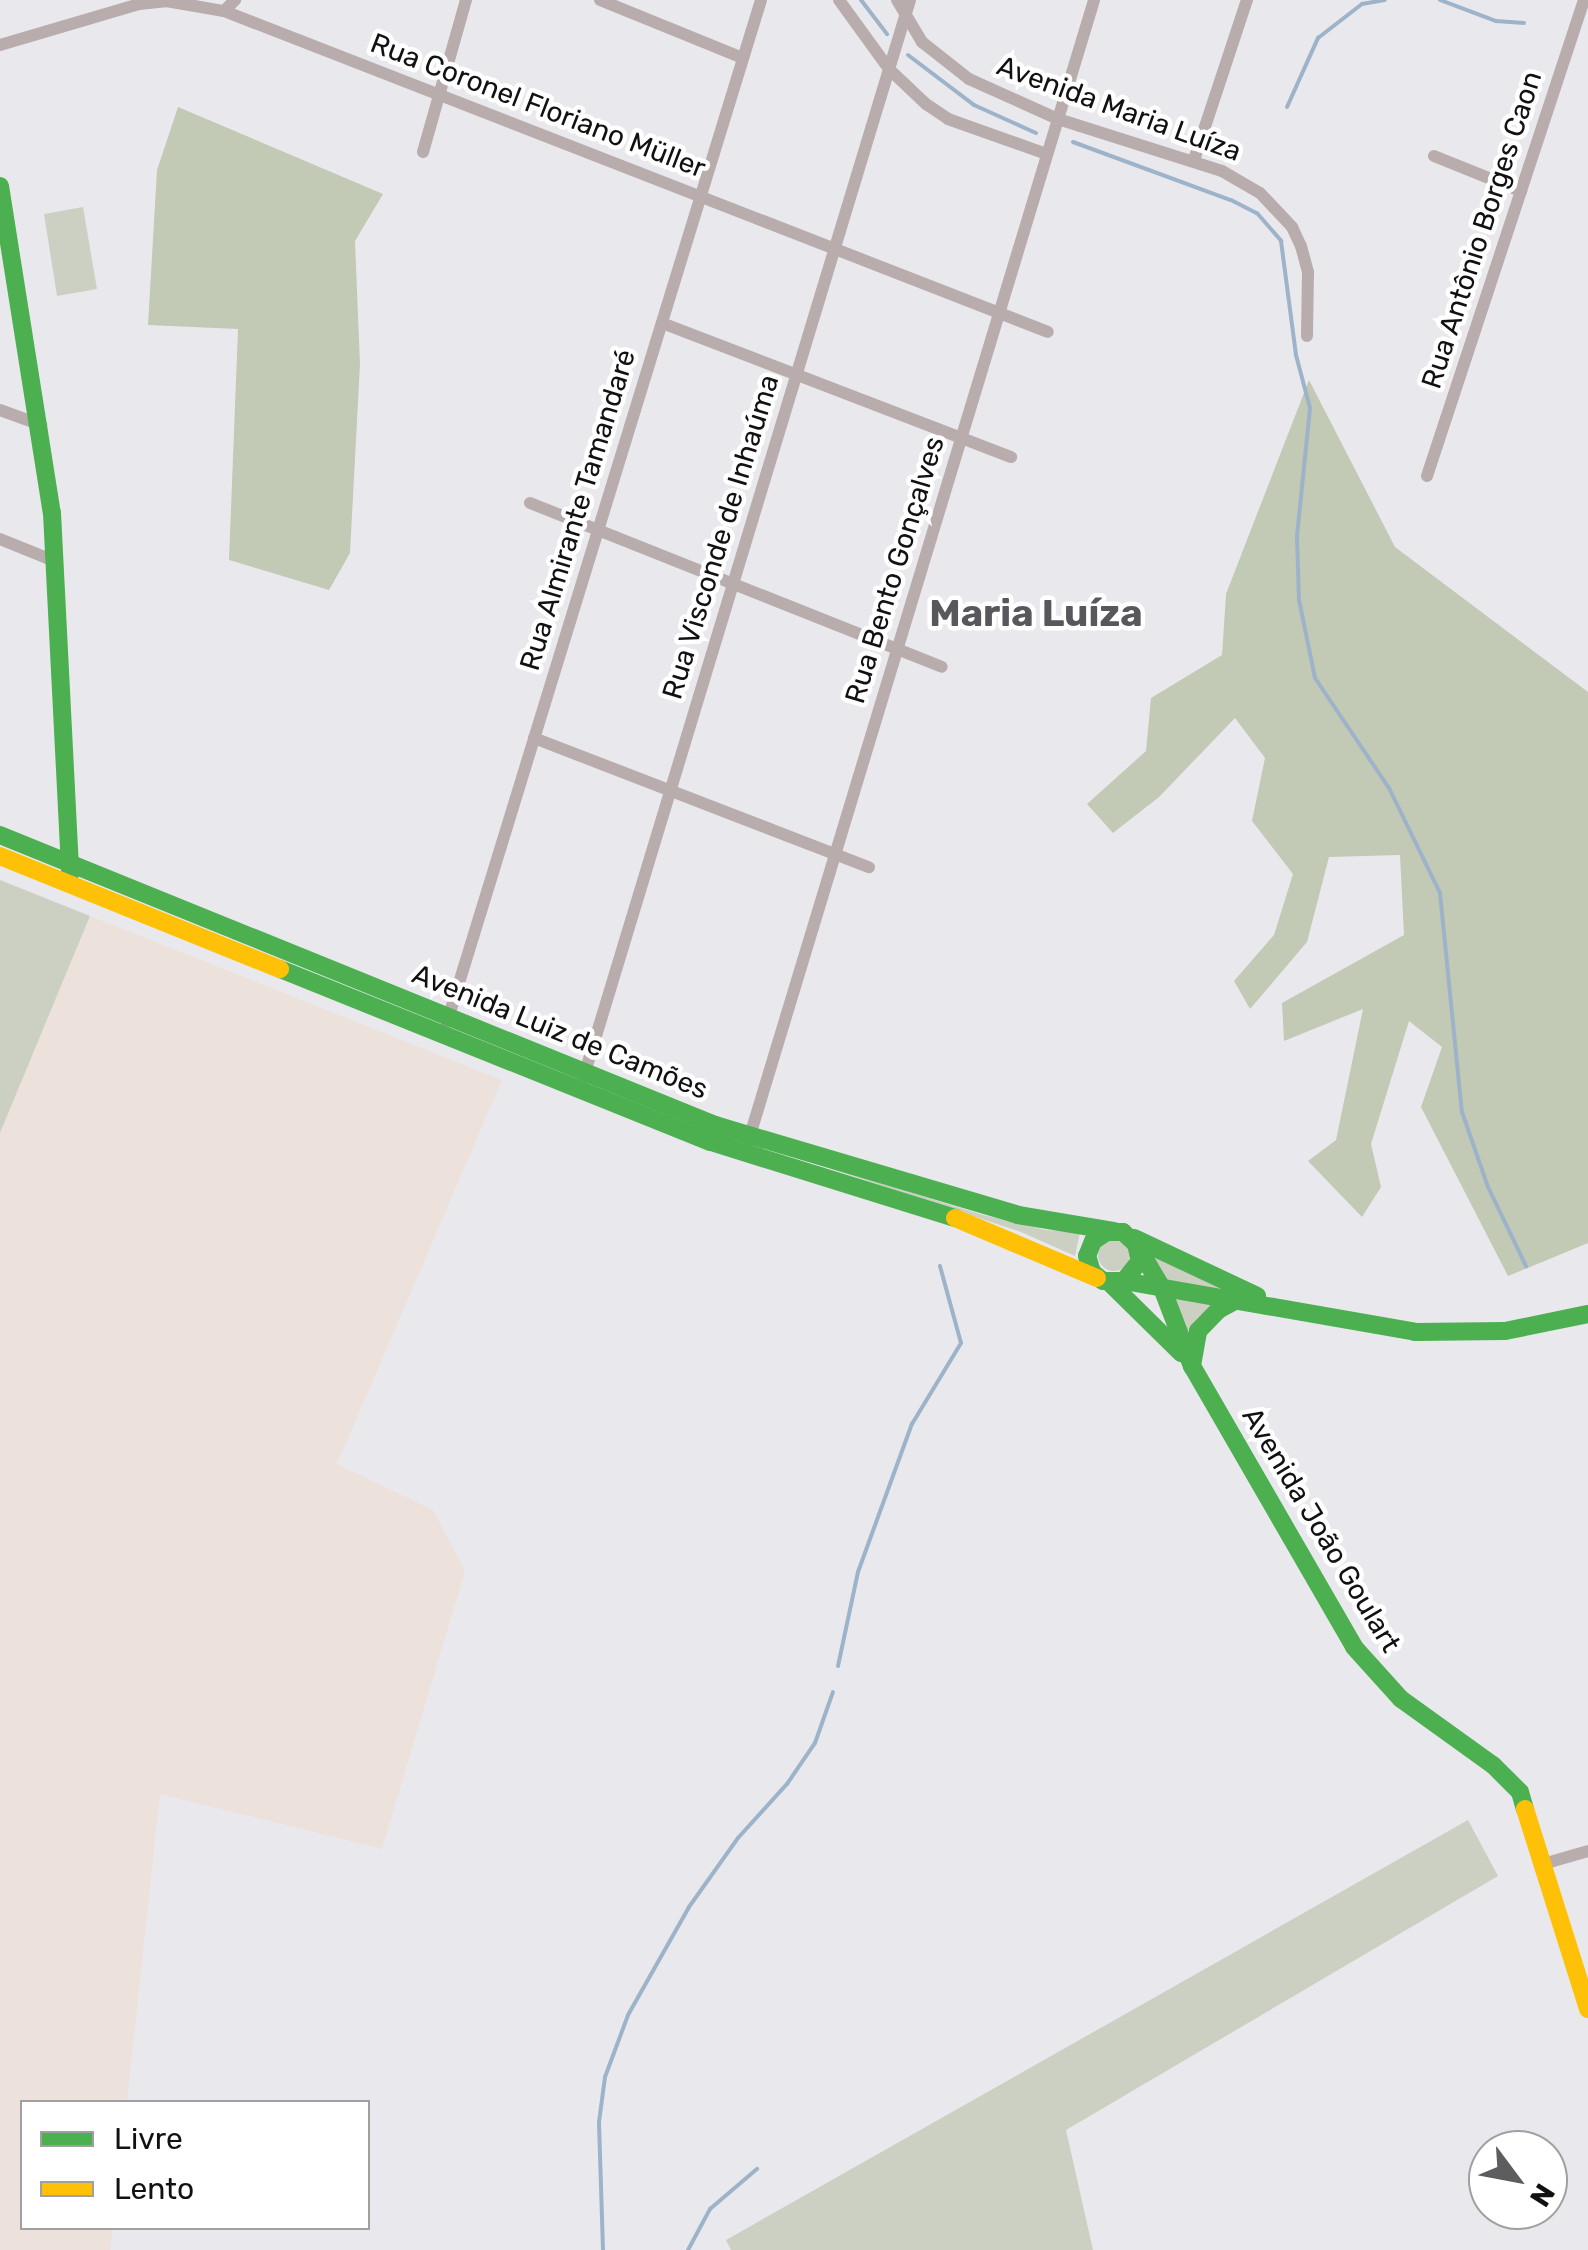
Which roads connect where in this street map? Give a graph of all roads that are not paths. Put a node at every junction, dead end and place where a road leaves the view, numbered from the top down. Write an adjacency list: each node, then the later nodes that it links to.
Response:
1 (466, 0): 16 (street)
2 (600, 0): 14 (street)
3 (761, 0): 14 (street, Rua Almirante Tamandaré)
4 (839, 0): 15 (street)
5 (897, 0): 12 (street, Avenida Maria Luíza)
6 (910, 0): 12 (street, Rua Visconde de Inhaúma)
7 (1094, 0): 17 (street, Rua Bento Gonçalves)
8 (1246, 0): 21 (street)
9 (1584, 0): 23 (street, Rua Antônio Borges Caon)
10 (112, 4): 11 (street, Rua Coronel Floriano Müller); 13 (street, Rua Coronel Floriano Müller)
11 (230, 5): 16 (street, Rua Coronel Floriano Müller)
12 (904, 18): 15 (street, Rua Visconde de Inhaúma); 17 (street, Avenida Maria Luíza)
13 (0, 44)
14 (743, 58): 24 (street, Rua Almirante Tamandaré)
15 (889, 69): 19 (street); 25 (street, Rua Visconde de Inhaúma)
16 (439, 94): 18 (street); 24 (street, Rua Coronel Floriano Müller)
17 (1058, 119): 19 (street, Rua Bento Gonçalves); 21 (street, Avenida Maria Luíza)
18 (422, 152)
19 (1047, 154): 27 (street, Rua Bento Gonçalves)
20 (1434, 156): 23 (street)
21 (1194, 160): 30 (street, Avenida Maria Luíza)
22 (0, 186): 26 (main road)
23 (1521, 191): 36 (street, Rua Antônio Borges Caon)
24 (700, 196): 25 (street, Rua Coronel Floriano Müller); 28 (street, Rua Almirante Tamandaré)
25 (834, 249): 27 (street, Rua Coronel Floriano Müller); 31 (street, Rua Visconde de Inhaúma)
26 (8, 274): 33 (main road)
27 (999, 313): 29 (street, Rua Coronel Floriano Müller); 34 (street, Rua Bento Gonçalves)
28 (662, 323): 31 (street); 38 (street, Rua Almirante Tamandaré)
29 (1048, 332)
30 (1307, 336)
31 (796, 375): 34 (street); 41 (street, Rua Visconde de Inhaúma)
32 (0, 410): 33 (street)
33 (41, 425): 40 (main road)
34 (961, 438): 35 (street); 42 (street, Rua Bento Gonçalves)
35 (1011, 457)
36 (1427, 476)
37 (530, 503): 38 (street)
38 (598, 530): 41 (street); 44 (street, Rua Almirante Tamandaré)
39 (0, 539): 40 (street)
40 (57, 562): 50 (main road)
41 (733, 584): 42 (street); 45 (street, Rua Visconde de Inhaúma)
42 (898, 649): 43 (street); 47 (street, Rua Bento Gonçalves)
43 (942, 666)
44 (534, 738): 45 (street); 51 (street, Rua Almirante Tamandaré)
45 (670, 790): 47 (street); 52 (street, Rua Visconde de Inhaúma)
46 (0, 836): 50 (main road, Avenida Luiz de Camões)
47 (835, 854): 49 (street); 53 (street, Rua Bento Gonçalves)
48 (0, 856): 50 (main road, Avenida Luiz de Camões)
49 (869, 867)
50 (70, 874): 51 (main road, Avenida Luiz de Camões)
51 (446, 1026): 52 (main road, Avenida Luiz de Camões)
52 (583, 1081): 53 (main road, Avenida Luiz de Camões)
53 (747, 1145): 54 (main road, Avenida Luiz de Camões); 55 (main road, Avenida Luiz de Camões)
54 (1127, 1237): 55 (main road); 55 (main road); 56 (main road, Avenida João Goulart); 58 (main road, Avenida Luiz de Camões)
55 (1110, 1281): 56 (main road); 60 (main road, Avenida João Goulart)
56 (1162, 1288): 57 (main road); 60 (main road, Avenida João Goulart)
57 (1237, 1300): 58 (main road); 60 (main road)
58 (1282, 1308): 59 (main road)
59 (1588, 1314)
60 (1192, 1366): 62 (main road, Avenida João Goulart)
61 (1588, 1851): 62 (street)
62 (1543, 1864): 63 (main road, Avenida João Goulart)
63 (1588, 2009)

